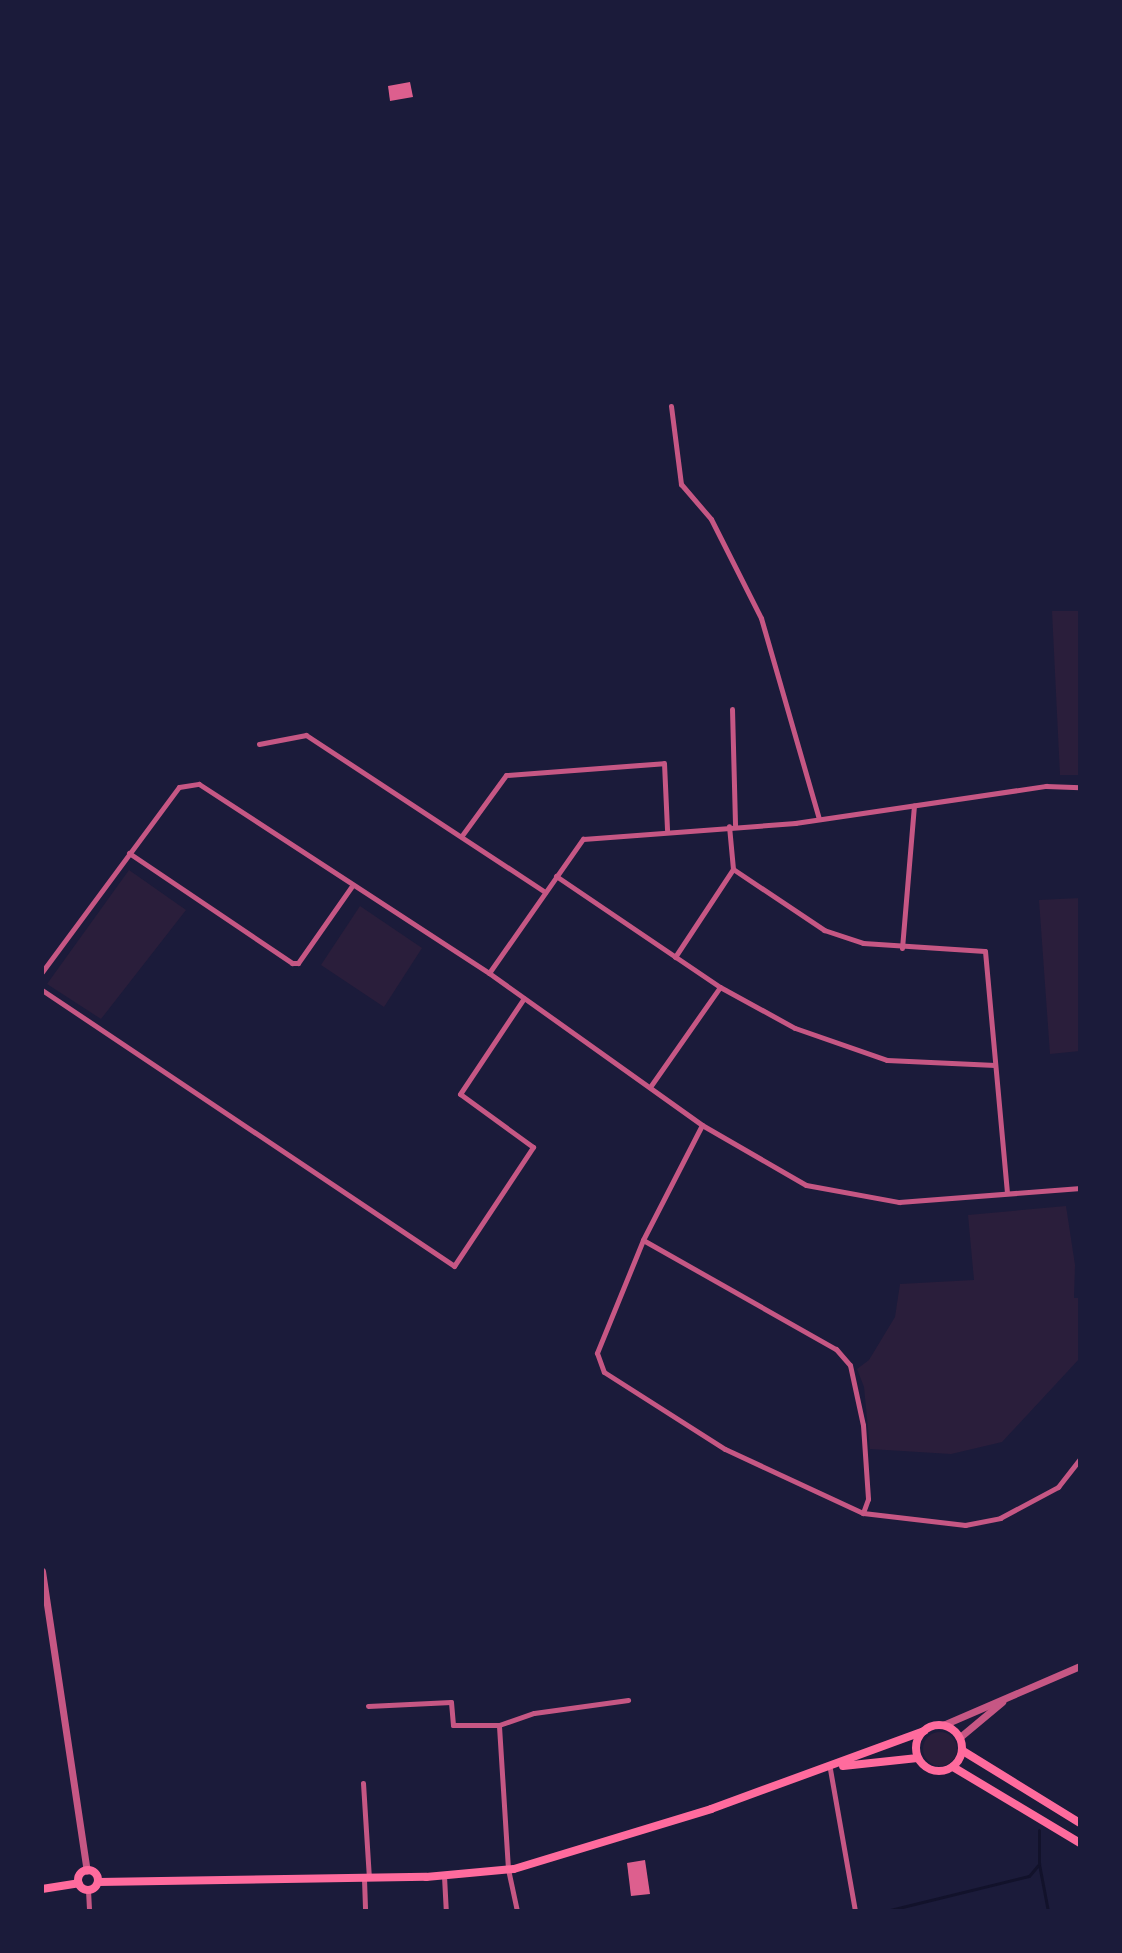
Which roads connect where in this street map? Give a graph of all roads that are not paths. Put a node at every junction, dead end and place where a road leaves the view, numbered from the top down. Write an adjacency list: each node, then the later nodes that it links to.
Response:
1 (671, 406): 6 (street)
2 (732, 709): 7 (street)
3 (259, 744): 9 (street)
4 (1080, 787): 5 (street)
5 (914, 806): 6 (street); 15 (street)
6 (819, 819): 7 (street)
7 (732, 826): 8 (street); 11 (street)
8 (667, 830): 9 (street); 12 (street)
9 (463, 834): 14 (street)
10 (129, 853): 13 (street); 13 (street); 17 (street)
11 (733, 869): 15 (street); 16 (street)
12 (556, 876): 14 (street); 16 (street)
13 (352, 886): 18 (street)
14 (545, 892): 18 (street)
15 (902, 948): 22 (street)
16 (675, 957): 19 (street)
17 (42, 972)
18 (489, 973): 21 (street)
19 (720, 987): 22 (street); 23 (street)
20 (42, 990): 21 (street)
21 (524, 998): 23 (street)
22 (995, 1065): 26 (street)
23 (650, 1087): 24 (street)
24 (702, 1125): 26 (street); 27 (street)
25 (1080, 1188): 26 (street)
26 (1007, 1193)
27 (643, 1240): 29 (street); 29 (street)
28 (1080, 1459): 29 (street)
29 (863, 1513)
30 (42, 1571): 47 (street)
31 (1080, 1666): 32 (street)
32 (1007, 1698): 36 (street); 38 (street)
33 (628, 1700): 35 (street)
34 (368, 1706): 35 (street)
35 (499, 1725): 46 (street)
36 (943, 1725): 37 (main road); 38 (main road)
37 (924, 1731): 40 (main road); 42 (main road)
38 (960, 1737): 39 (main road)
39 (963, 1751): 41 (main road); 44 (main road)
40 (918, 1758): 41 (main road); 42 (main road)
41 (953, 1767): 45 (main road)
42 (830, 1769): 46 (main road); 58 (street)
43 (363, 1783): 49 (street)
44 (1080, 1823)
45 (1080, 1843)
46 (508, 1869): 48 (main road); 57 (street)
47 (87, 1871): 50 (main road); 51 (main road)
48 (444, 1876): 49 (main road); 56 (street)
49 (366, 1879): 50 (main road); 55 (street)
50 (98, 1882): 53 (main road)
51 (79, 1883): 52 (main road); 53 (main road)
52 (42, 1889)
53 (88, 1890): 54 (street)
54 (89, 1911)
55 (365, 1911)
56 (446, 1911)
57 (517, 1911)
58 (855, 1911)

